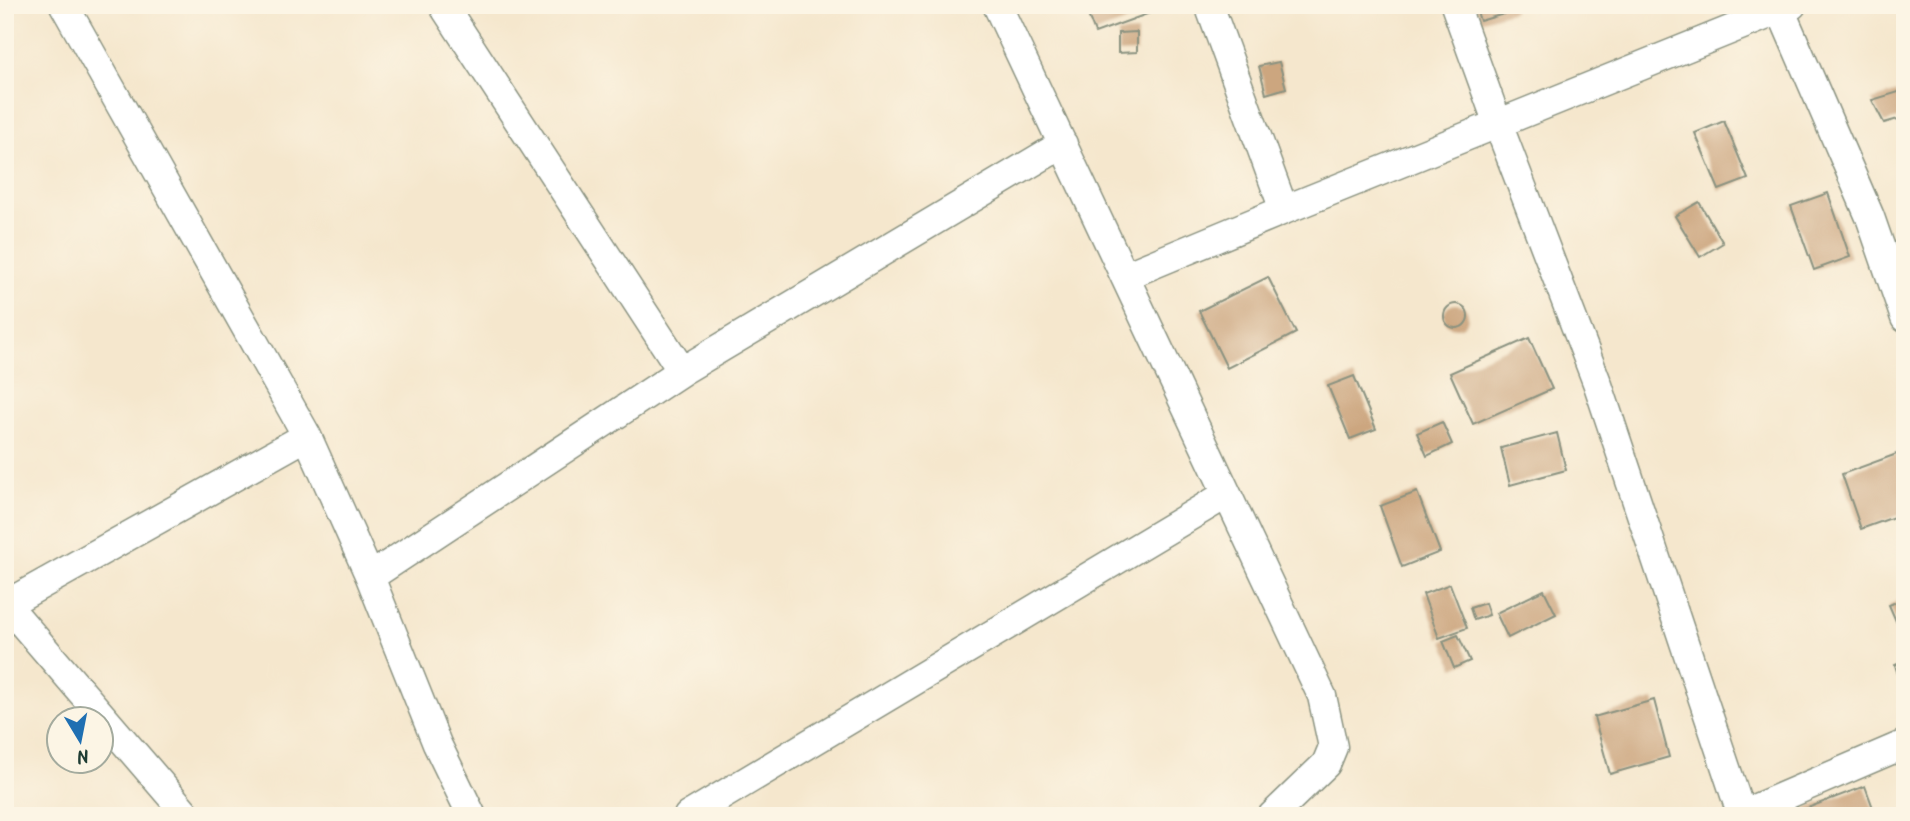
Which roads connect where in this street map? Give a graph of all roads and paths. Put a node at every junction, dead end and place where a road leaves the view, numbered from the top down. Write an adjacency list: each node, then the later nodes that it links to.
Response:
1 (64, 5): 13 (street)
2 (443, 5): 12 (street)
3 (997, 5): 8 (street)
4 (1209, 5): 9 (street)
5 (1455, 5): 7 (street)
6 (1786, 7): 7 (street); 11 (street)
7 (1498, 124): 9 (street); 18 (street)
8 (1063, 144): 10 (street); 12 (street)
9 (1284, 210): 10 (street)
10 (1125, 276): 14 (street)
11 (1905, 318)
12 (682, 371): 15 (street)
13 (307, 436): 15 (street); 16 (street)
14 (1227, 494): 21 (street); 22 (street)
15 (370, 577): 20 (street)
16 (6, 604): 19 (street)
17 (1905, 744): 18 (street)
18 (1742, 815)
19 (188, 816)
20 (472, 816)
21 (688, 816)
22 (1272, 816)

